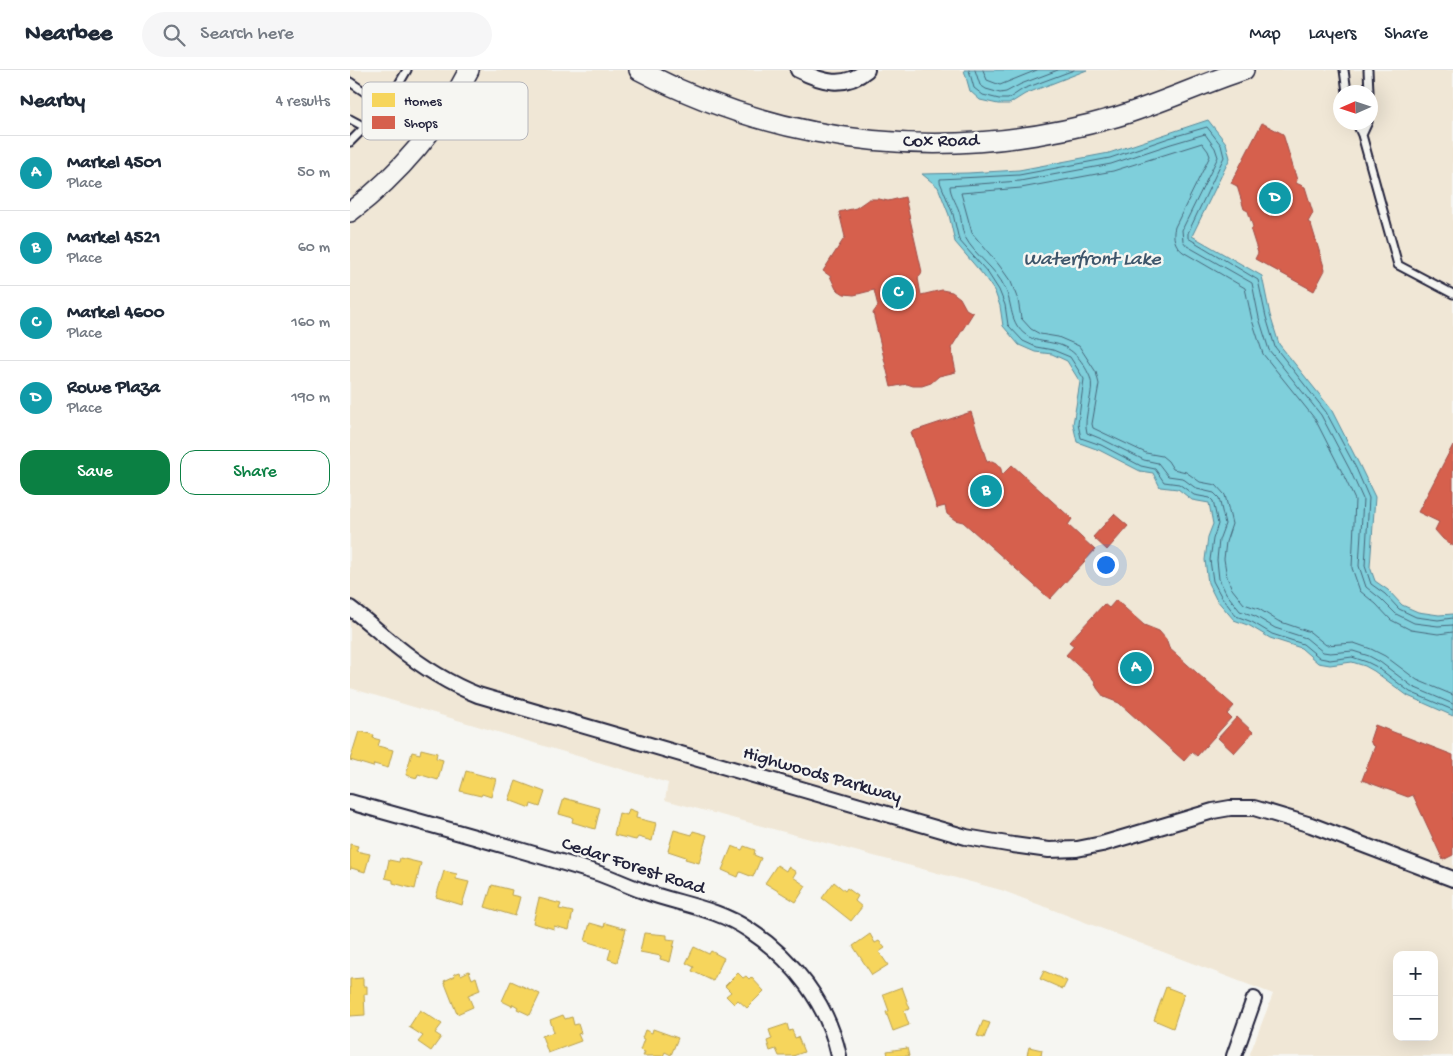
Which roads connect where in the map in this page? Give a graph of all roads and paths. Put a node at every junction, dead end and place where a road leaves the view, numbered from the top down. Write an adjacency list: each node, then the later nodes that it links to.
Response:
1 (407, 70): 10 (lane)
2 (469, 70): 11 (main road)
3 (639, 70): 6 (main road, Cox Road)
4 (798, 70): 5 (street)
5 (867, 70)
6 (1244, 70)
7 (1344, 70): 12 (lane)
8 (1368, 70): 13 (lane)
9 (350, 82): 14 (lane)
10 (400, 82)
11 (463, 82)
12 (1346, 85)
13 (1369, 85)
14 (362, 90)
15 (350, 119): 16 (lane)
16 (362, 125)
17 (362, 130): 22 (lane)
18 (1360, 130): 20 (lane)
19 (1364, 130): 20 (lane)
20 (1362, 135): 24 (lane)
21 (423, 140): 23 (main road)
22 (350, 142)
23 (350, 212)
24 (1453, 294)
25 (350, 608): 27 (street, Highwoods Parkway)
26 (350, 802): 29 (street, Cedar Forest Road)
27 (1453, 878)
28 (1254, 999): 30 (street)
29 (839, 1056)
30 (1234, 1056)

